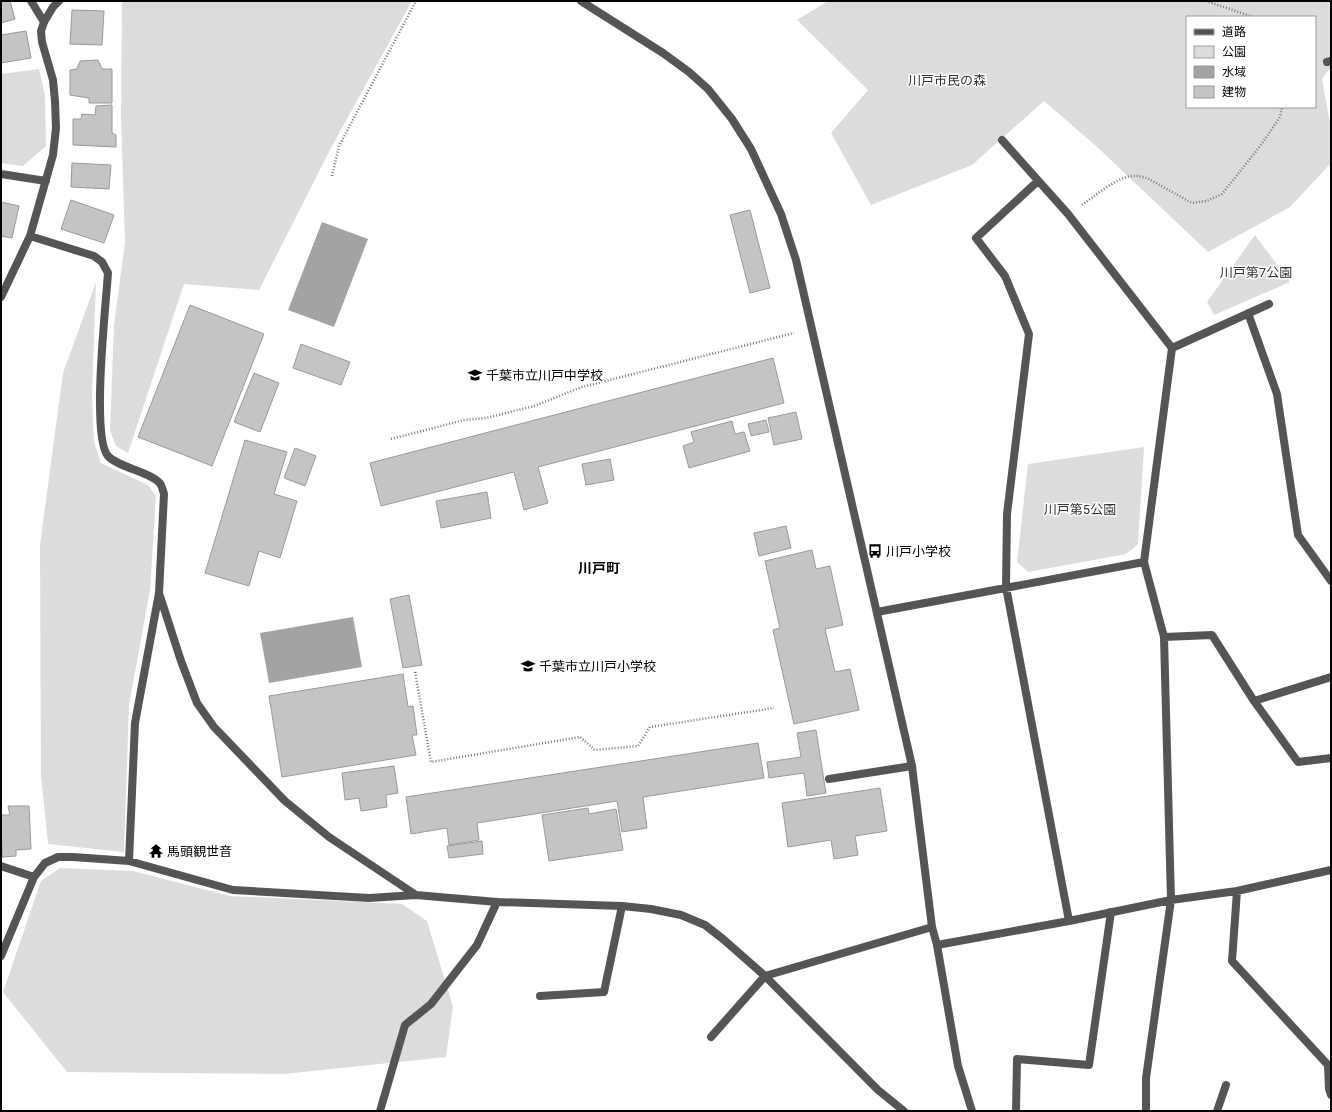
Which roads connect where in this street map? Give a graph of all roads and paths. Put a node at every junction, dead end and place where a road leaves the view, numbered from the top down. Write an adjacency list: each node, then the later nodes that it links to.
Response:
1 (31, 1): 7 (street)
2 (59, 1): 7 (street)
3 (416, 1): 11 (path)
4 (582, 1): 26 (street)
5 (1206, 1): 6 (path)
6 (1250, 16)
7 (44, 22): 12 (street)
8 (1282, 108): 14 (path)
9 (1002, 140): 13 (street)
10 (1, 174): 12 (street)
11 (332, 176)
12 (46, 181): 15 (street)
13 (1038, 181): 14 (street); 24 (street)
14 (1068, 214): 20 (street)
15 (30, 236): 16 (street); 25 (street)
16 (1, 297)
17 (1268, 304): 18 (street)
18 (1248, 313): 20 (street); 23 (street)
19 (794, 333): 21 (path)
20 (1172, 348): 22 (street)
21 (391, 439)
22 (1144, 562): 24 (street); 27 (street)
23 (1331, 581)
24 (1006, 587): 26 (street); 45 (street)
25 (159, 593): 35 (street); 40 (street)
26 (877, 612): 33 (street)
27 (1164, 637): 30 (street); 41 (street)
28 (415, 672): 31 (path)
29 (1331, 677): 30 (street)
30 (1254, 701): 32 (street)
31 (774, 708)
32 (1331, 758)
33 (912, 766): 34 (street); 46 (street)
34 (829, 779)
35 (129, 861): 38 (street); 40 (street)
36 (1, 866): 38 (street)
37 (1331, 870): 39 (street)
38 (34, 877): 48 (street)
39 (1237, 891): 41 (street); 52 (street)
40 (416, 895): 42 (street)
41 (1170, 900): 44 (street); 59 (street)
42 (497, 902): 43 (street); 55 (street)
43 (622, 906): 49 (street); 50 (street)
44 (1111, 912): 45 (street); 58 (street)
45 (1069, 921): 47 (street)
46 (932, 927): 47 (street); 49 (street)
47 (937, 945): 57 (street)
48 (1, 956)
49 (765, 976): 51 (street); 56 (street)
50 (540, 996)
51 (711, 1037)
52 (1330, 1065): 54 (street)
53 (1226, 1085): 60 (street)
54 (1331, 1095)
55 (380, 1111)
56 (904, 1111)
57 (972, 1111)
58 (1016, 1111)
59 (1146, 1111)
60 (1217, 1111)

